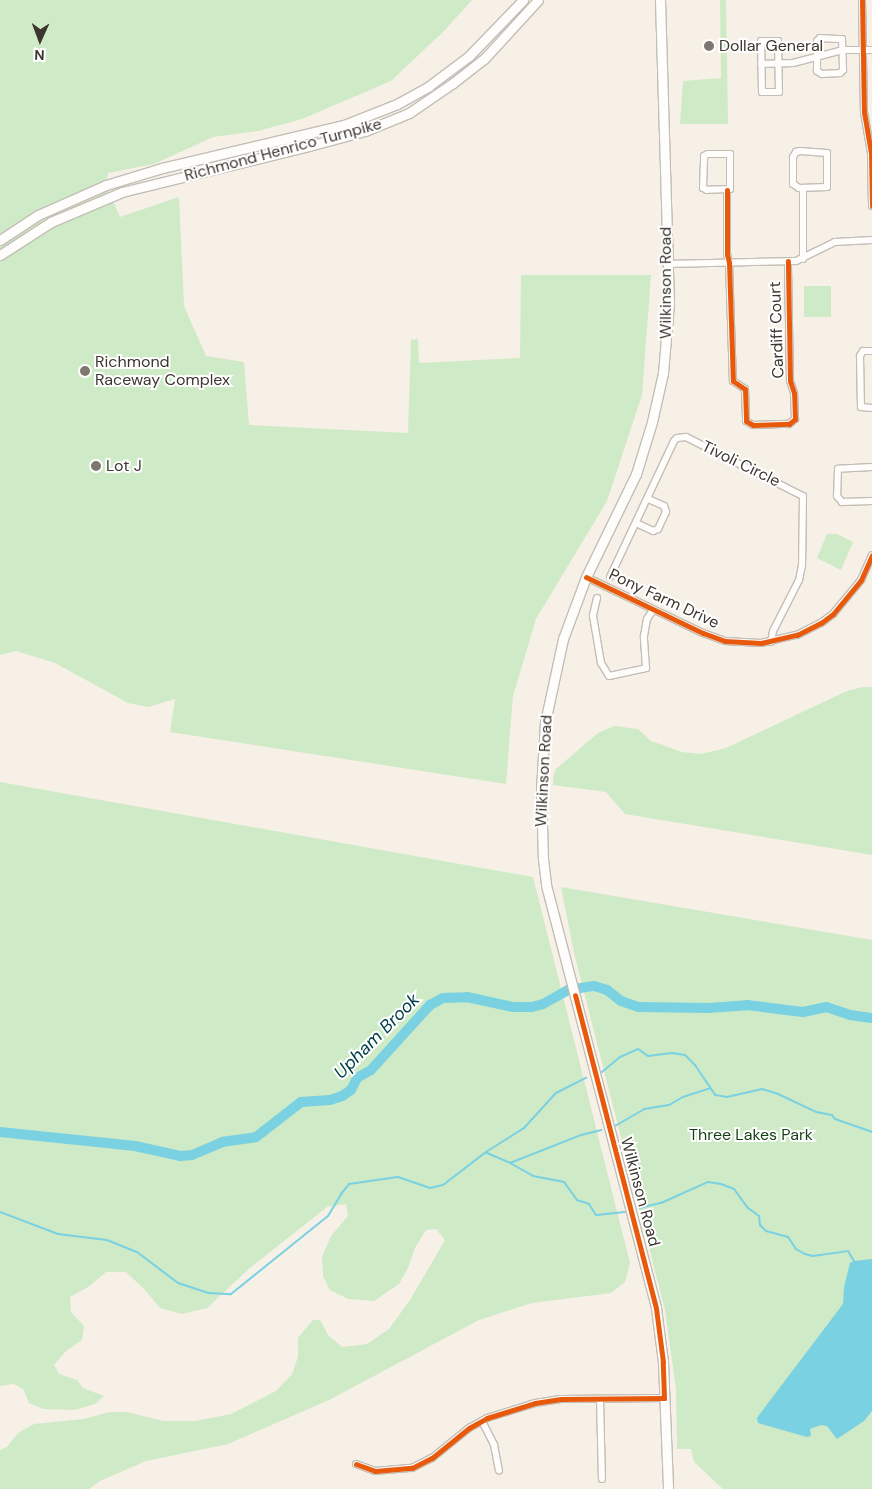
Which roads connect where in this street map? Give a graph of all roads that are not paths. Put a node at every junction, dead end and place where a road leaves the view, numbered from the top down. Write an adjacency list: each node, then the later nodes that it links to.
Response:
1 (523, 0): 17 (main road, Richmond Henrico Turnpike)
2 (538, 0): 19 (main road, Richmond Henrico Turnpike)
3 (660, 0): 23 (main road, Wilkinson Road)
4 (862, 0): 6 (street)
5 (844, 50): 6 (street); 8 (street); 8 (street); 8 (street)
6 (863, 50): 7 (street); 12 (street)
7 (872, 50)
8 (817, 57): 10 (street)
9 (761, 64): 10 (street); 10 (street); 10 (street)
10 (778, 64)
11 (872, 146): 12 (street)
12 (870, 153): 13 (street)
13 (872, 187): 16 (street)
14 (803, 188): 14 (street); 20 (street)
15 (727, 190): 15 (street); 22 (street)
16 (872, 206)
17 (0, 240)
18 (872, 240): 20 (street)
19 (0, 255)
20 (803, 259): 21 (street)
21 (788, 261): 22 (street); 22 (street, Cardiff Court)
22 (730, 262): 23 (street)
23 (667, 264): 31 (main road, Wilkinson Road)
24 (872, 350): 25 (street)
25 (872, 408)
26 (872, 467): 28 (street)
27 (648, 498): 29 (street, Tivoli Circle); 29 (street); 35 (street, Tivoli Circle)
28 (872, 501)
29 (636, 524): 32 (street, Tivoli Circle)
30 (872, 555): 35 (street, Pony Farm Drive)
31 (586, 577): 34 (street, Pony Farm Drive); 36 (main road, Wilkinson Road)
32 (610, 577)
33 (597, 598): 34 (street)
34 (653, 610): 35 (street, Pony Farm Drive)
35 (771, 642)
36 (664, 1398): 37 (street); 42 (main road, Wilkinson Road)
37 (600, 1399): 38 (street); 41 (street)
38 (482, 1421): 39 (street); 40 (street)
39 (356, 1464)
40 (499, 1471)
41 (602, 1479)
42 (668, 1489)

